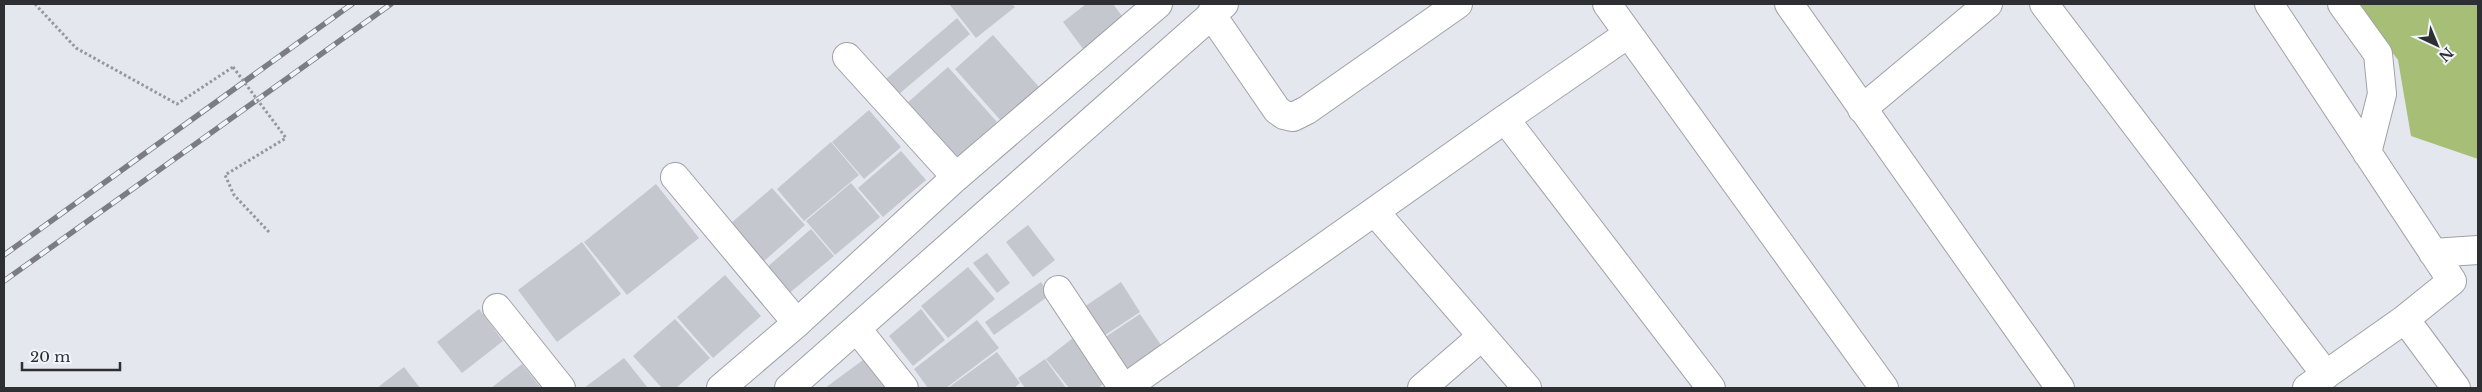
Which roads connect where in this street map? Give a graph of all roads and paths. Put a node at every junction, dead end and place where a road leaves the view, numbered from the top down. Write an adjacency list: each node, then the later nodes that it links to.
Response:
1 (35, 4): 19 (path, bridge)
2 (1158, 4): 17 (street)
3 (1458, 4): 10 (street)
4 (1607, 4): 11 (street)
5 (1789, 4): 13 (street)
6 (1988, 4): 13 (street)
7 (2044, 4): 28 (street)
8 (2269, 4): 15 (street)
9 (2342, 4): 15 (street)
10 (1217, 9): 26 (street)
11 (1628, 34): 14 (street); 37 (street)
12 (847, 57): 17 (street)
13 (1862, 109): 38 (street)
14 (1505, 119): 18 (street); 36 (street)
15 (2367, 152): 21 (street)
16 (675, 177): 25 (street)
17 (956, 177): 25 (street)
18 (1375, 212): 27 (street); 33 (street)
19 (270, 232)
20 (2478, 250): 21 (street)
21 (2433, 253): 24 (street)
22 (1058, 290): 33 (street)
23 (498, 308): 29 (street)
24 (2405, 319): 28 (street); 39 (street)
25 (797, 323): 30 (street)
26 (857, 329): 31 (street); 32 (street)
27 (1481, 337): 34 (street); 35 (street)
28 (2317, 382)
29 (561, 388)
30 (721, 388)
31 (789, 388)
32 (904, 388)
33 (1124, 388)
34 (1422, 388)
35 (1527, 388)
36 (1711, 388)
37 (1884, 388)
38 (2060, 388)
39 (2456, 388)

